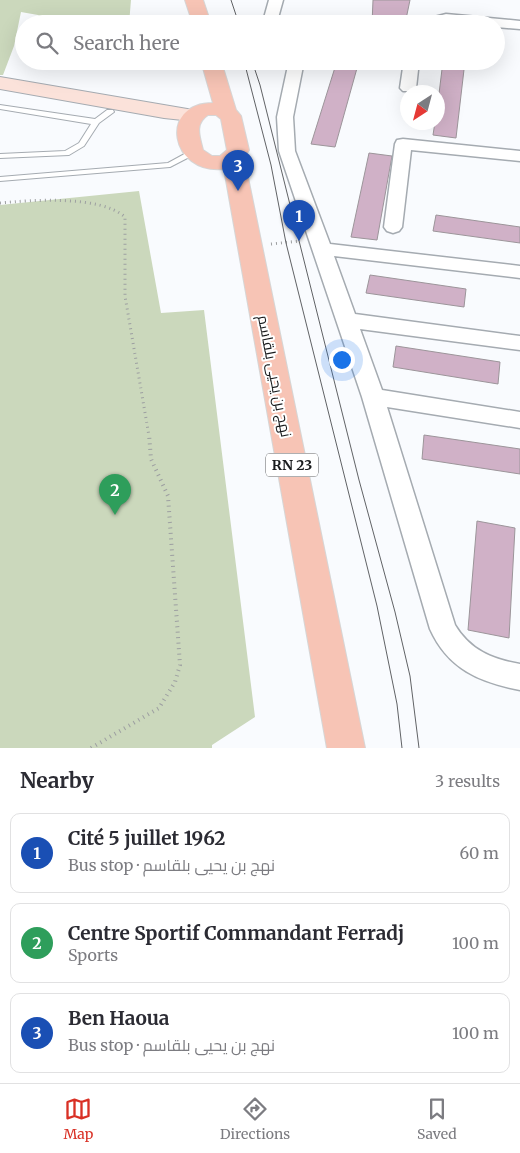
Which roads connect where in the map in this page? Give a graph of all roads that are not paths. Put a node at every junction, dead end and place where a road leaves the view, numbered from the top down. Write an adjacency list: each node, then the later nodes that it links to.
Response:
1 (194, 0): 3 (main road)
2 (276, 0): 4 (street)
3 (199, 15)
4 (272, 15)
5 (505, 24): 6 (street)
6 (520, 25)
7 (213, 70): 12 (main road)
8 (295, 70): 23 (street)
9 (411, 70): 11 (street)
10 (0, 83): 16 (main road)
11 (408, 85)
12 (217, 86): 14 (main road); 16 (main road)
13 (1, 105): 15 (main road)
14 (226, 110): 16 (main road); 20 (main road, نهج بن يحيى بلقاسم)
15 (103, 117): 16 (main road); 17 (lane)
16 (195, 118): 19 (main road)
17 (0, 156)
18 (520, 156): 22 (street)
19 (200, 158): 20 (main road); 21 (lane)
20 (234, 170): 30 (main road, نهج بن يحيى بلقاسم / RN 23)
21 (0, 178)
22 (392, 227)
23 (322, 249): 24 (street); 25 (street)
24 (520, 272)
25 (346, 320): 26 (street); 27 (street)
26 (520, 344)
27 (372, 397): 28 (street); 29 (street)
28 (520, 420)
29 (520, 677)
30 (350, 741)

